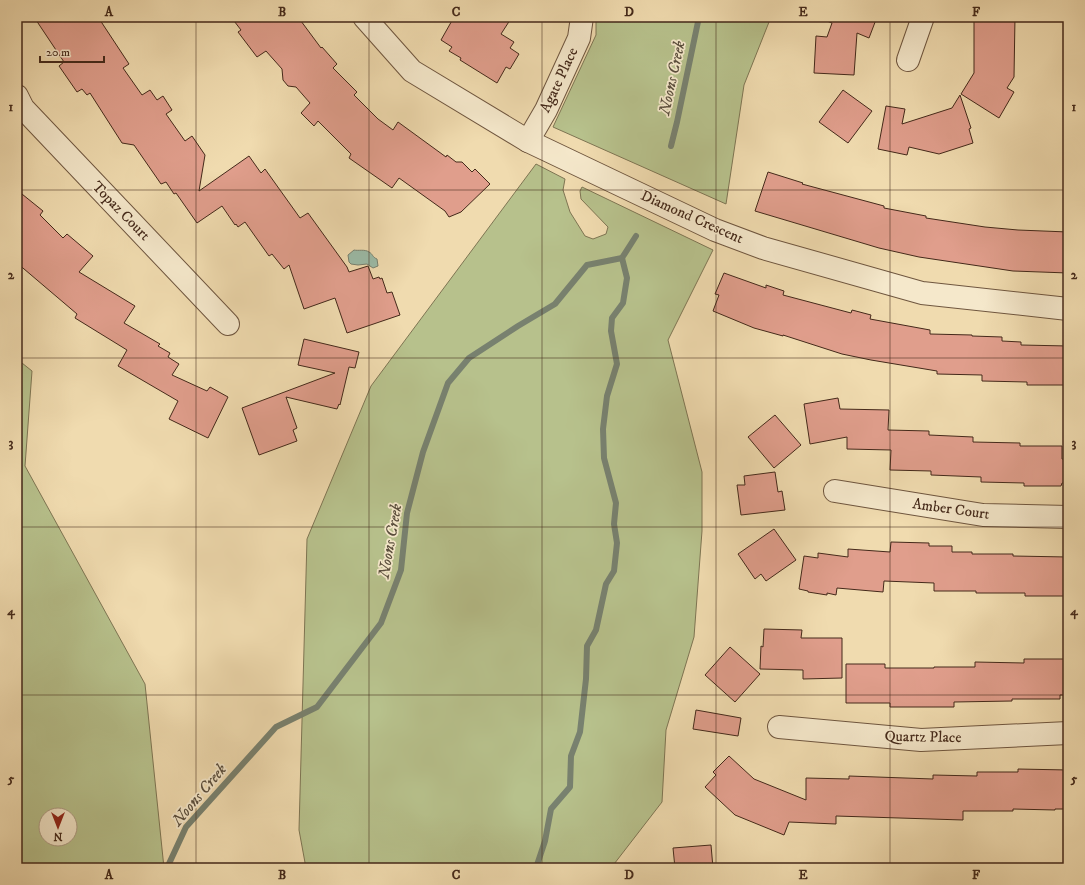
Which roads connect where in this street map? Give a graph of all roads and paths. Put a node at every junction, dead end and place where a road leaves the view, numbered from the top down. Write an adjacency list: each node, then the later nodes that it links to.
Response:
1 (364, 17): 6 (street, Diamond Crescent)
2 (582, 17): 6 (street, Agate Place)
3 (923, 17): 4 (street)
4 (908, 60)
5 (17, 96): 8 (street, Topaz Court)
6 (528, 141): 7 (street, Diamond Crescent)
7 (1068, 309)
8 (228, 324)
9 (835, 491): 10 (street, Amber Court)
10 (1068, 517)
11 (779, 727): 12 (street, Quartz Place)
12 (1068, 733)

